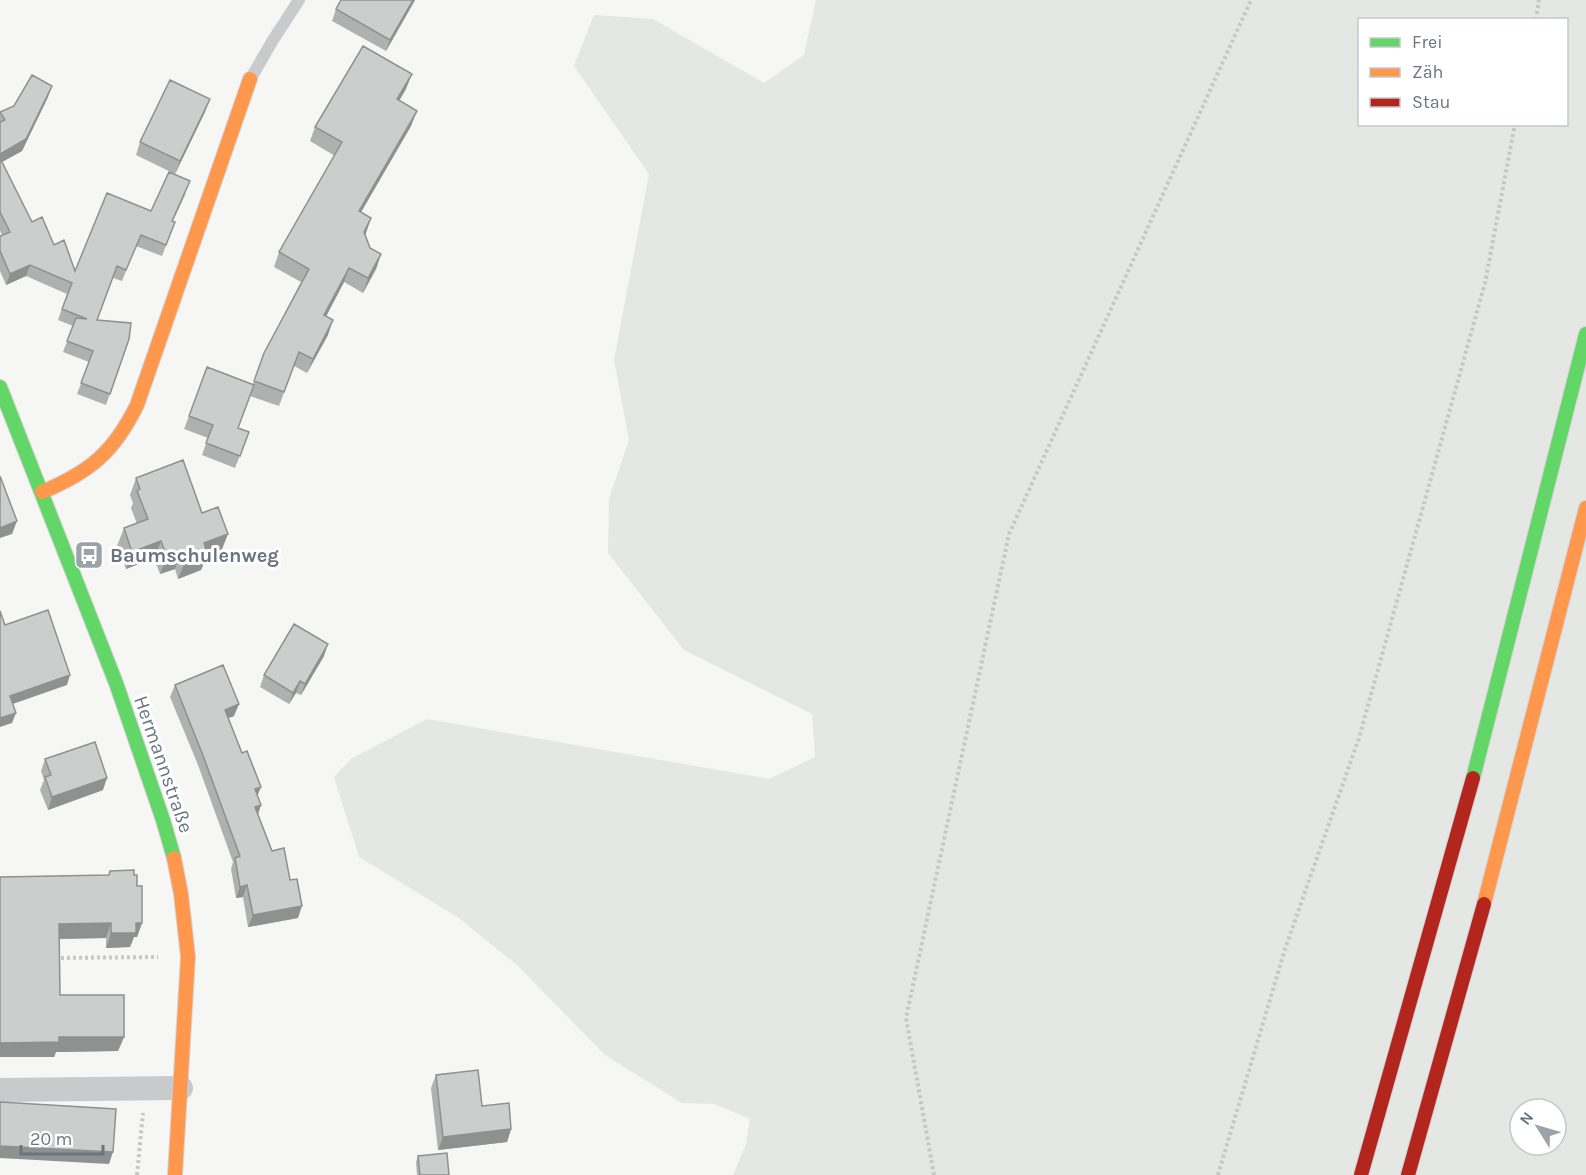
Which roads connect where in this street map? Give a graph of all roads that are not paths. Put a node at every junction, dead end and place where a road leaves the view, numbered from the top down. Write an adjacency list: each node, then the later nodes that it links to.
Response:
1 (299, 0): 2 (lane)
2 (250, 79): 5 (main road)
3 (1586, 334): 10 (main road)
4 (0, 387): 5 (main road, Hermannstraße)
5 (42, 492): 7 (main road, Hermannstraße)
6 (1586, 508): 11 (main road)
7 (181, 1088): 8 (street); 9 (main road, Hermannstraße)
8 (0, 1090)
9 (175, 1175)
10 (1361, 1175)
11 (1408, 1175)

